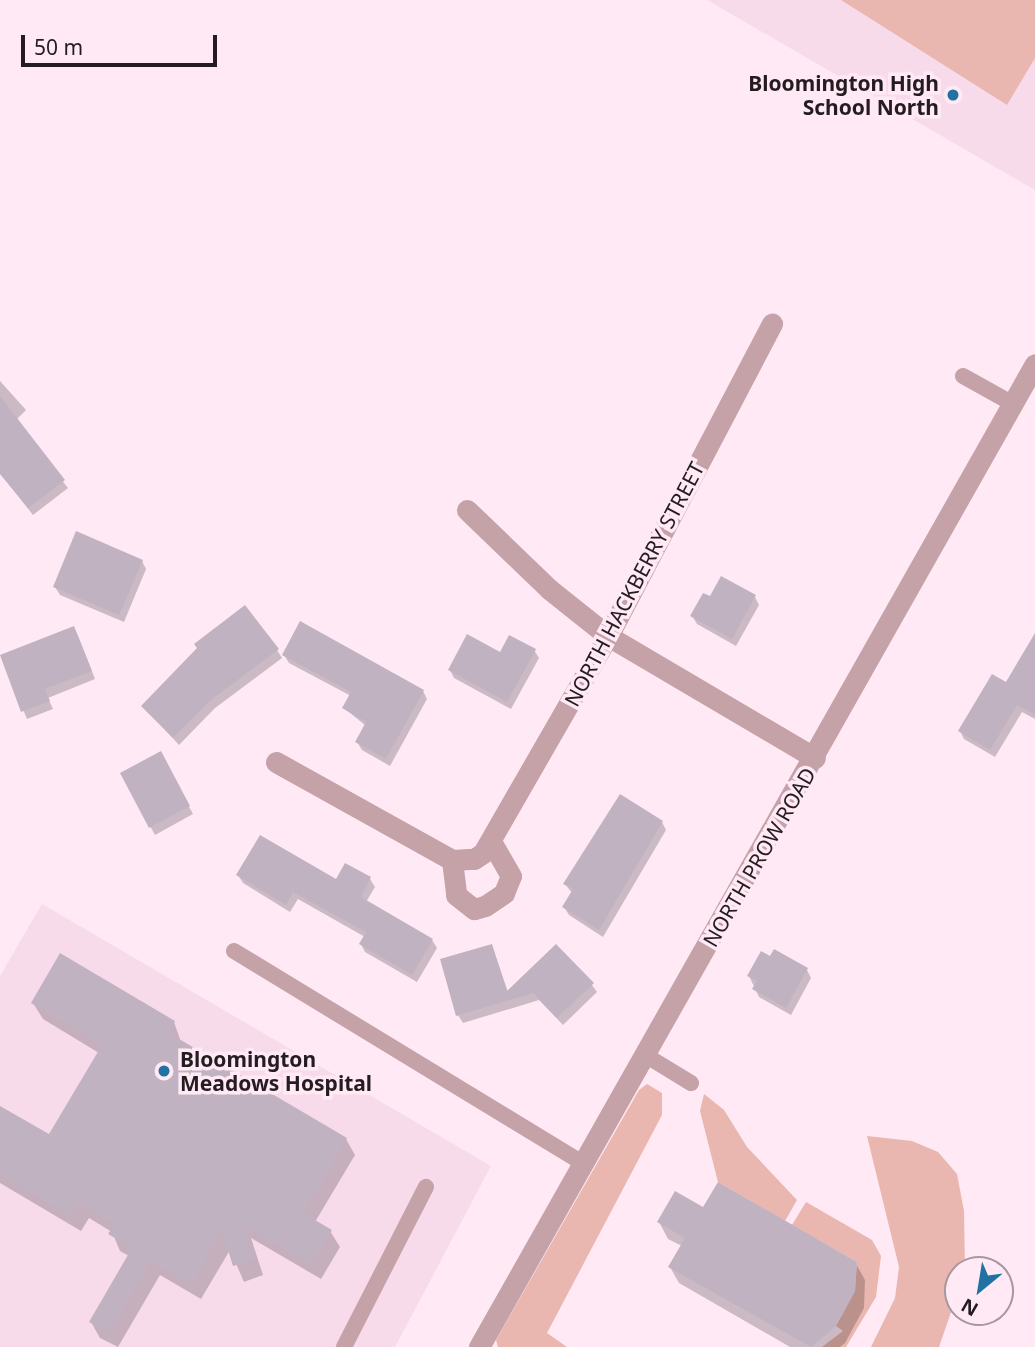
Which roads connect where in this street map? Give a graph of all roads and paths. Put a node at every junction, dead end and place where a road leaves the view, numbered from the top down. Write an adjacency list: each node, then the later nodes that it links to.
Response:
1 (772, 323): 6 (street, NORTH HACKBERRY STREET)
2 (1035, 364): 4 (street, NORTH PROW ROAD)
3 (963, 376): 4 (lane)
4 (1013, 404): 7 (street, NORTH PROW ROAD)
5 (467, 510): 6 (street)
6 (608, 636): 7 (street); 9 (street, NORTH HACKBERRY STREET)
7 (815, 758): 12 (street, NORTH PROW ROAD)
8 (276, 762): 10 (street)
9 (492, 844): 10 (street); 10 (street)
10 (452, 859)
11 (234, 951): 14 (lane)
12 (645, 1055): 13 (lane); 14 (street, NORTH PROW ROAD)
13 (691, 1083)
14 (583, 1163): 17 (street, NORTH PROW ROAD)
15 (426, 1187): 16 (lane)
16 (344, 1347)
17 (479, 1347)

